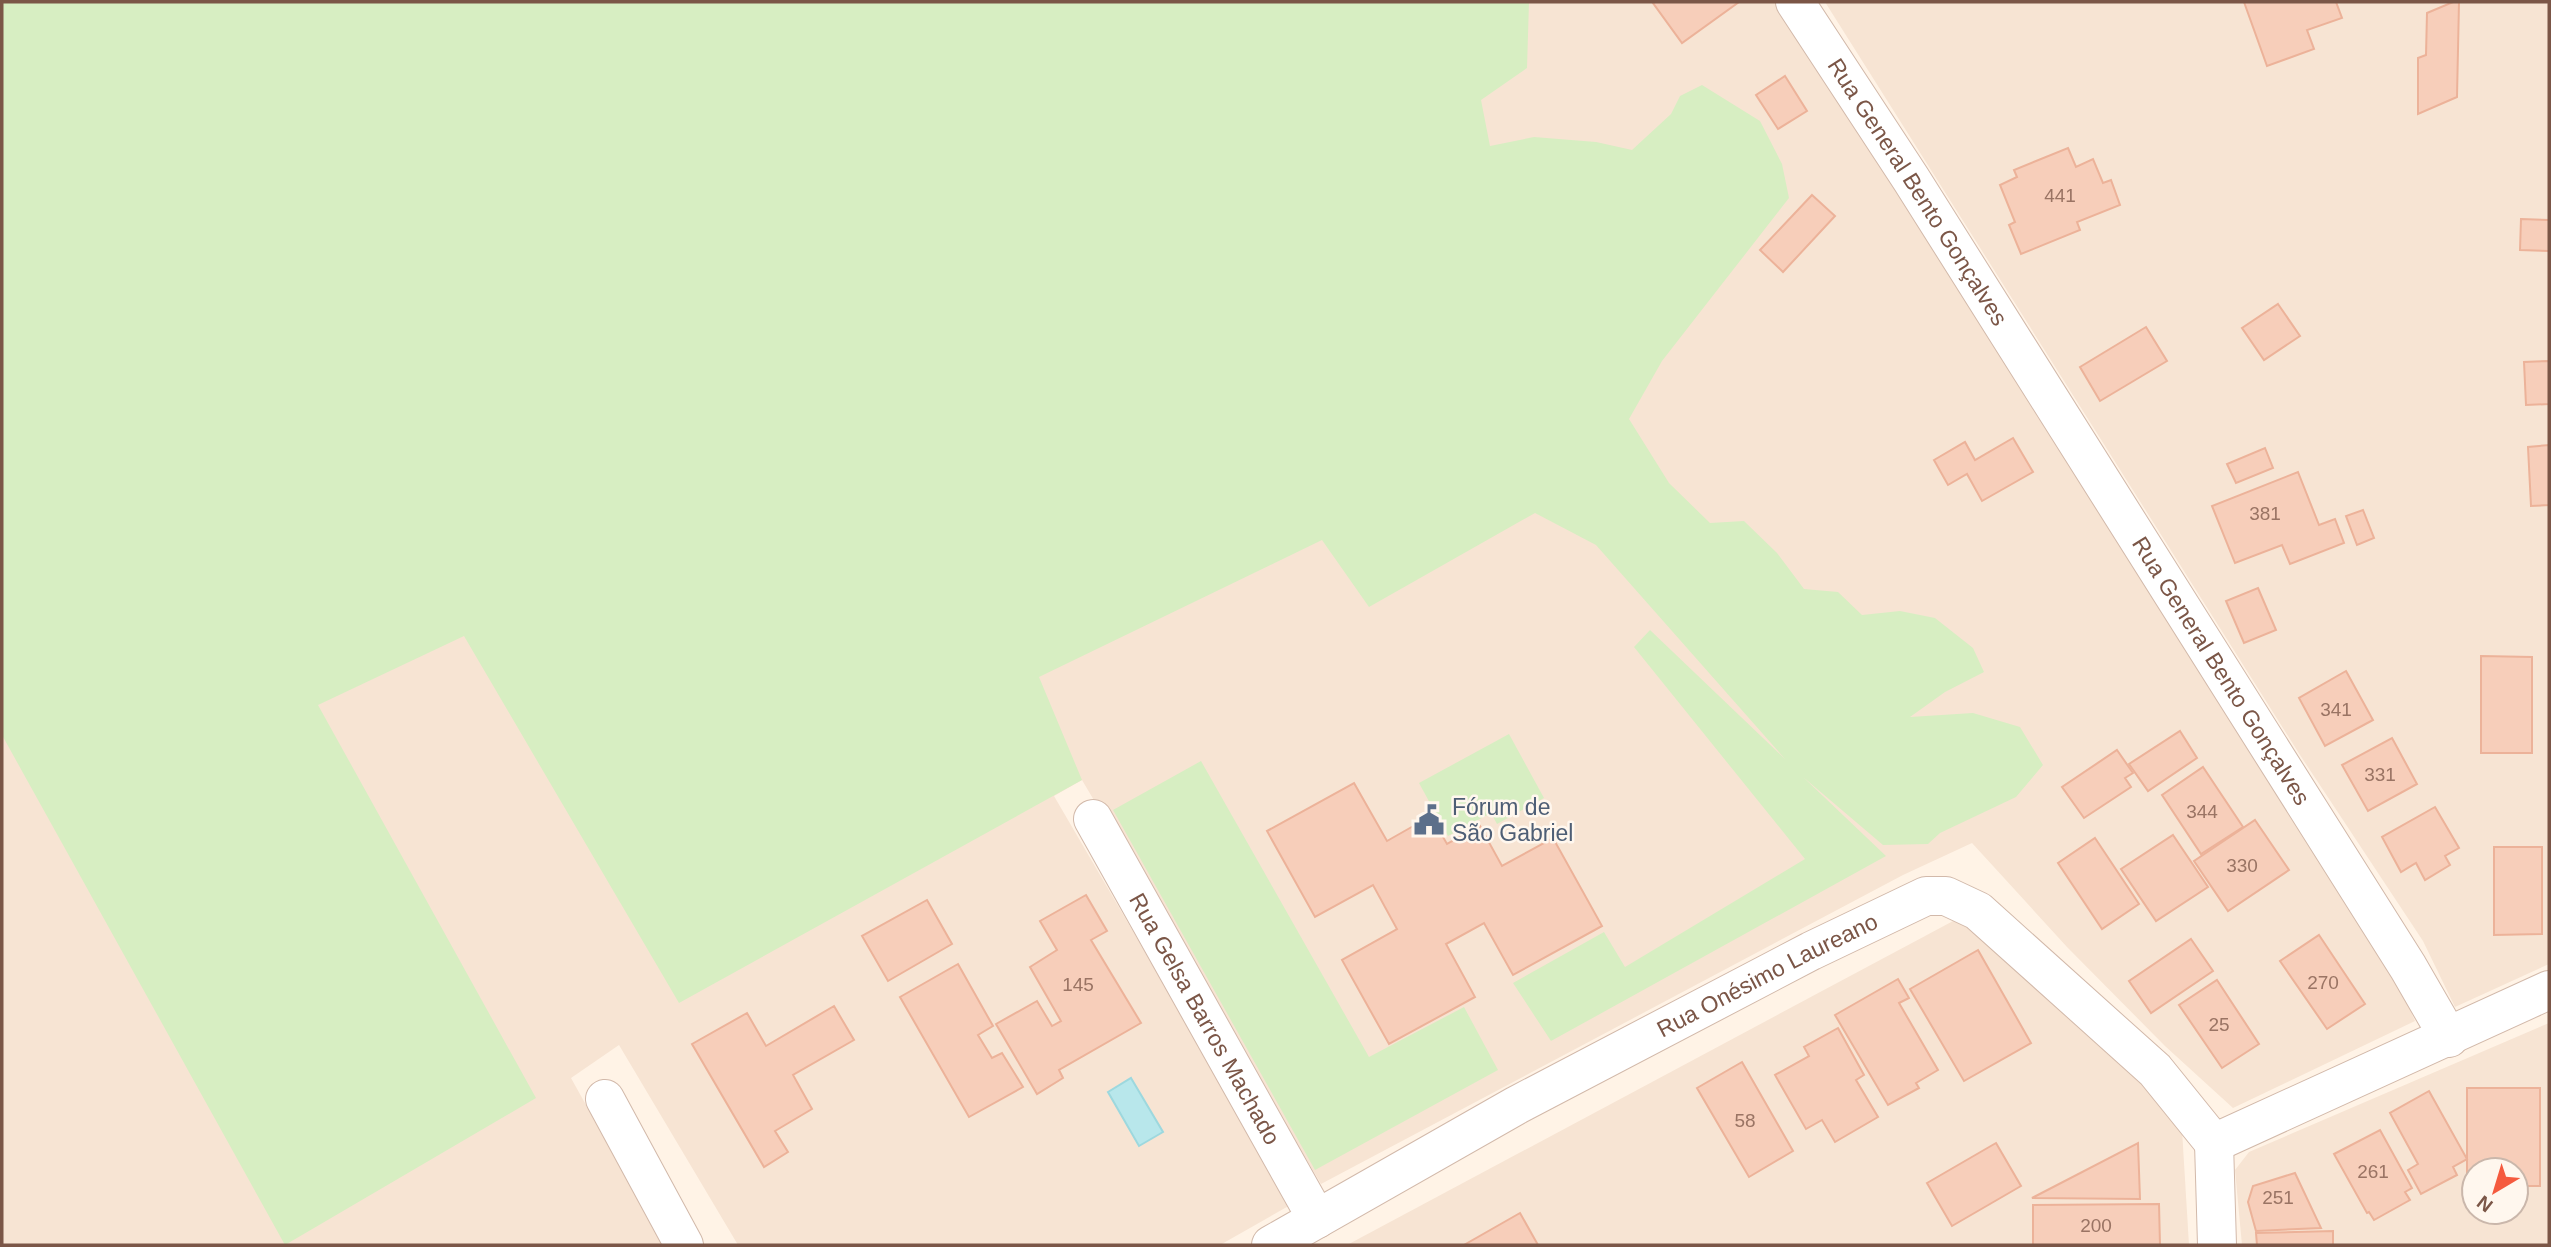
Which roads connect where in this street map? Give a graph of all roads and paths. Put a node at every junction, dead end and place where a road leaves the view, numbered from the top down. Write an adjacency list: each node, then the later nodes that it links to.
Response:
1 (1795, 2): 4 (street, Rua General Bento Gonçalves)
2 (1093, 819): 7 (street, Rua Gelsa Barros Machado)
3 (2549, 990): 4 (street)
4 (2449, 1038): 6 (street)
5 (605, 1099): 8 (street)
6 (2214, 1143): 7 (street, Rua Onésimo Laureano); 10 (street)
7 (1317, 1219): 9 (street, Rua Onésimo Laureano)
8 (684, 1245)
9 (1271, 1245)
10 (2217, 1245)

